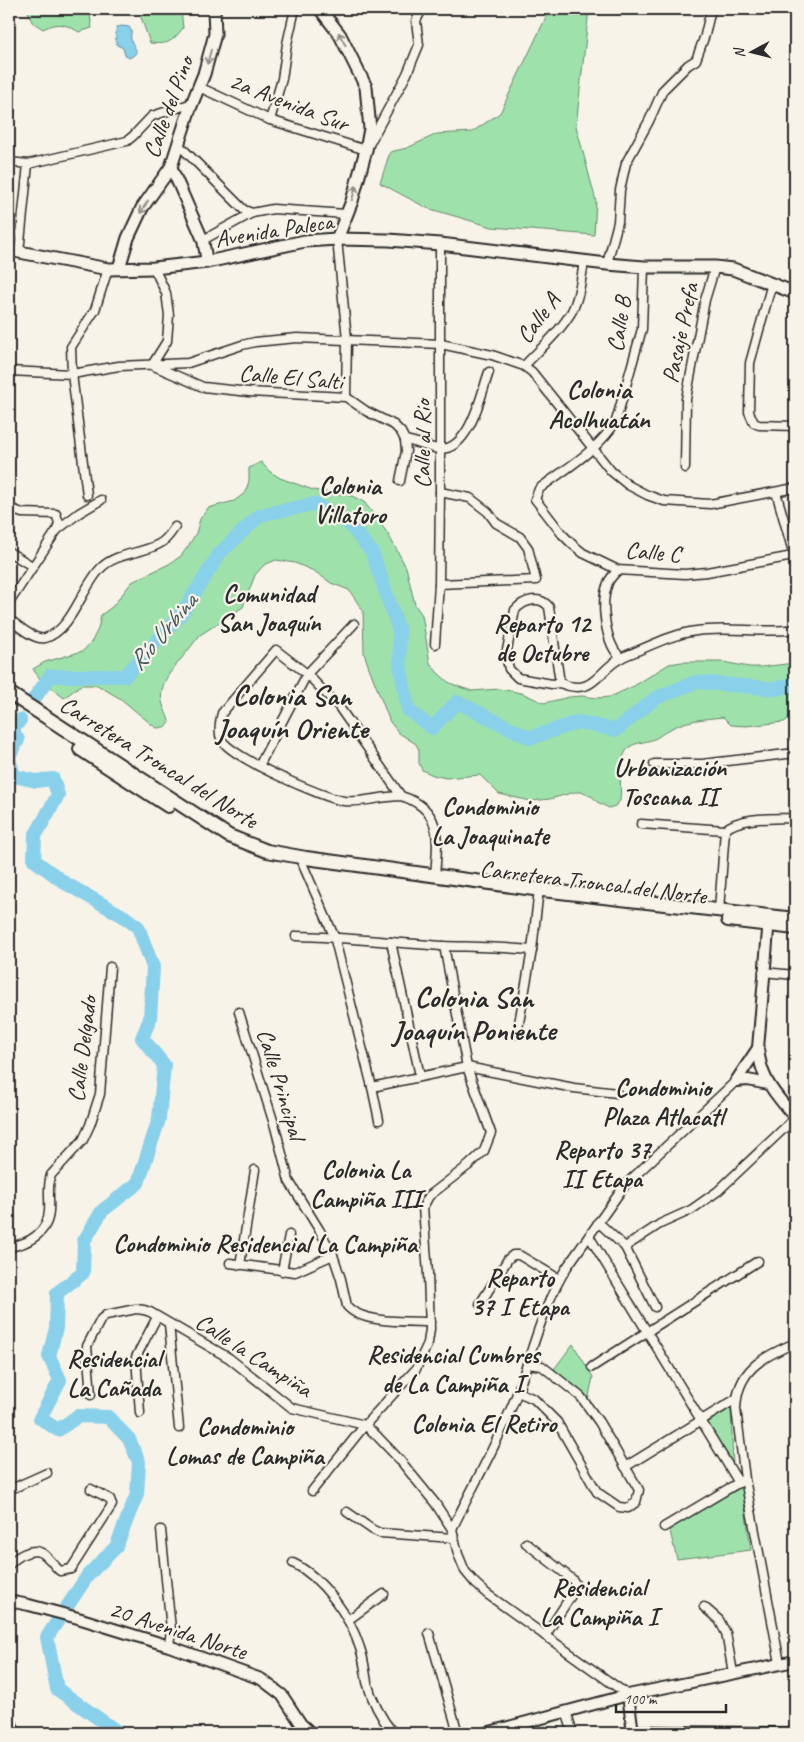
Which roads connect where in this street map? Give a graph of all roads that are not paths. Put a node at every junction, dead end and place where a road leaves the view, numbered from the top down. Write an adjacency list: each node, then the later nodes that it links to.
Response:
1 (214, 9): 6 (main road, Calle del Pino, one-way to 6)
2 (295, 9): 8 (street)
3 (320, 9): 10 (main road, one-way to 3)
4 (422, 9): 10 (street)
5 (712, 9): 22 (street)
6 (200, 87): 7 (main road, Calle del Pino); 8 (street, 2a Avenida Sur)
7 (193, 103): 9 (main road, Calle del Pino); 12 (street)
8 (270, 120): 10 (street, 2a Avenida Sur)
9 (179, 145): 13 (main road, Calle del Pino); 14 (street)
10 (366, 150): 15 (main road, one-way to 10)
11 (9, 162): 12 (street)
12 (28, 164): 19 (street)
13 (172, 167): 17 (street); 26 (main road, Calle del Pino, one-way to 26)
14 (252, 213): 15 (street); 17 (street)
15 (346, 214): 16 (main road)
16 (337, 239): 18 (main road, Avenida Paleca); 20 (main road, Avenida Paleca); 29 (street)
17 (203, 240): 20 (street)
18 (440, 244): 21 (main road, Avenida Paleca); 30 (street, Calle al Rio)
19 (14, 251): 26 (main road, Avenida Paleca)
20 (207, 262): 25 (main road, Avenida Paleca)
21 (584, 262): 22 (main road, Avenida Paleca); 32 (street, Calle A)
22 (607, 264): 23 (main road, Avenida Paleca)
23 (644, 267): 24 (main road, Avenida Paleca); 39 (street, Calle B)
24 (715, 267): 27 (main road, Avenida Paleca); 41 (street, Pasaje Prefa)
25 (154, 268): 26 (main road, Avenida Paleca); 31 (street)
26 (114, 269): 35 (street)
27 (772, 283): 28 (main road, Avenida Paleca); 37 (street)
28 (795, 293)
29 (347, 339): 30 (street); 31 (street); 36 (street)
30 (441, 344): 32 (street); 40 (street, Calle al Rio)
31 (152, 365): 35 (street); 36 (street, Calle El Salti)
32 (524, 366): 39 (street)
33 (9, 371): 35 (street)
34 (489, 372): 40 (street)
35 (72, 374): 46 (street)
36 (346, 397): 38 (street, Calle El Salti)
37 (795, 426)
38 (405, 440): 40 (street); 42 (street)
39 (592, 448): 45 (street); 47 (street, Calle B)
40 (440, 449): 44 (street, Calle al Rio)
41 (685, 468)
42 (400, 481)
43 (795, 488): 45 (street)
44 (440, 492): 56 (street, Calle al Rio); 56 (street)
45 (776, 492): 53 (street)
46 (87, 495)
47 (535, 499): 55 (street, Calle C)
48 (101, 500): 51 (street)
49 (9, 508): 51 (street)
50 (175, 528): 58 (street)
51 (57, 530): 54 (street)
52 (9, 552): 54 (street)
53 (794, 557): 55 (street, Calle C)
54 (32, 566): 57 (street)
55 (618, 570): 62 (street)
56 (439, 584): 61 (street, Calle al Rio)
57 (9, 603)
58 (9, 619)
59 (354, 624): 63 (street)
60 (795, 630): 62 (street)
61 (435, 644)
62 (621, 658): 64 (street)
63 (307, 674): 69 (street); 69 (street); 70 (street)
64 (560, 683): 64 (street)
65 (9, 692): 75 (main road, Carretera Troncal del Norte)
66 (9, 702): 74 (main road, Carretera Troncal del Norte)
67 (795, 753): 68 (street)
68 (654, 764)
69 (259, 766): 70 (street)
70 (401, 796): 75 (street)
71 (795, 818): 73 (street)
72 (641, 824): 73 (street)
73 (725, 830): 77 (street)
74 (303, 865): 76 (main road, Carretera Troncal del Norte); 82 (street)
75 (435, 875): 76 (main road, Carretera Troncal del Norte)
76 (538, 893): 77 (main road, Carretera Troncal del Norte); 79 (main road, Carretera Troncal del Norte); 85 (street)
77 (719, 910): 79 (main road, Carretera Troncal del Norte)
78 (795, 919): 79 (main road)
79 (768, 920): 80 (main road); 87 (street)
80 (795, 928)
81 (296, 936): 82 (street)
82 (334, 936): 83 (street); 96 (street)
83 (391, 942): 84 (street); 93 (street)
84 (444, 946): 85 (street); 92 (street)
85 (532, 950): 90 (street)
86 (110, 967): 104 (street, Calle Delgado)
87 (764, 972): 88 (street); 91 (street)
88 (795, 975)
89 (239, 1012): 106 (street, Calle Principal)
90 (517, 1034)
91 (758, 1048): 94 (street); 95 (street)
92 (467, 1067): 93 (street); 97 (street); 115 (street)
93 (420, 1076): 96 (street)
94 (736, 1081): 95 (street); 101 (street)
95 (768, 1084): 98 (street)
96 (372, 1087): 99 (street)
97 (617, 1093)
98 (795, 1118): 105 (street)
99 (379, 1120)
100 (254, 1170): 109 (street)
101 (598, 1222): 103 (street); 105 (street)
102 (289, 1235): 110 (street)
103 (589, 1236): 111 (street); 117 (street)
104 (9, 1247)
105 (625, 1247): 113 (street)
106 (333, 1256): 110 (street); 115 (street, Calle Principal)
107 (758, 1261): 117 (street)
108 (230, 1264): 109 (street)
109 (240, 1265): 110 (street)
110 (282, 1271)
111 (560, 1279): 112 (street); 119 (street)
112 (480, 1304)
113 (655, 1307)
114 (157, 1317): 116 (street, Calle la Campiña); 122 (street, Calle la Campiña); 124 (street)
115 (430, 1322): 126 (street)
116 (169, 1324): 126 (street, Calle la Campiña); 127 (street)
117 (647, 1331): 120 (street); 125 (street)
118 (795, 1343): 123 (street)
119 (527, 1364): 121 (street); 128 (street)
120 (592, 1367)
121 (518, 1392): 128 (street); 137 (street)
122 (91, 1395)
123 (736, 1399): 125 (street); 130 (street)
124 (140, 1414)
125 (701, 1420): 128 (street); 130 (street)
126 (365, 1425): 133 (street); 137 (street)
127 (179, 1428)
128 (625, 1467)
129 (47, 1473): 132 (street)
130 (742, 1481): 135 (street); 149 (street)
131 (91, 1489): 140 (street)
132 (9, 1490)
133 (312, 1491)
134 (347, 1512): 137 (street)
135 (664, 1527)
136 (161, 1530): 147 (street)
137 (453, 1533): 146 (street)
138 (526, 1543): 146 (street)
139 (293, 1563): 144 (street)
140 (9, 1565)
141 (384, 1594): 144 (street)
142 (9, 1601): 147 (street, 20 Avenida Norte)
143 (704, 1607): 150 (street)
144 (348, 1620): 161 (street)
145 (429, 1633): 162 (street)
146 (546, 1636): 151 (street)
147 (168, 1646): 160 (street, 20 Avenida Norte)
148 (795, 1661): 149 (street)
149 (780, 1664): 150 (street)
150 (733, 1673): 151 (street)
151 (628, 1695): 152 (street); 155 (street)
152 (566, 1711): 154 (street); 164 (street)
153 (9, 1716): 159 (street)
154 (512, 1730): 163 (street)
155 (634, 1732): 156 (street)
156 (691, 1732): 157 (street)
157 (727, 1732): 158 (street)
158 (795, 1732)
159 (15, 1733)
160 (311, 1733)
161 (393, 1733)
162 (458, 1733)
163 (486, 1733)
164 (573, 1733)

